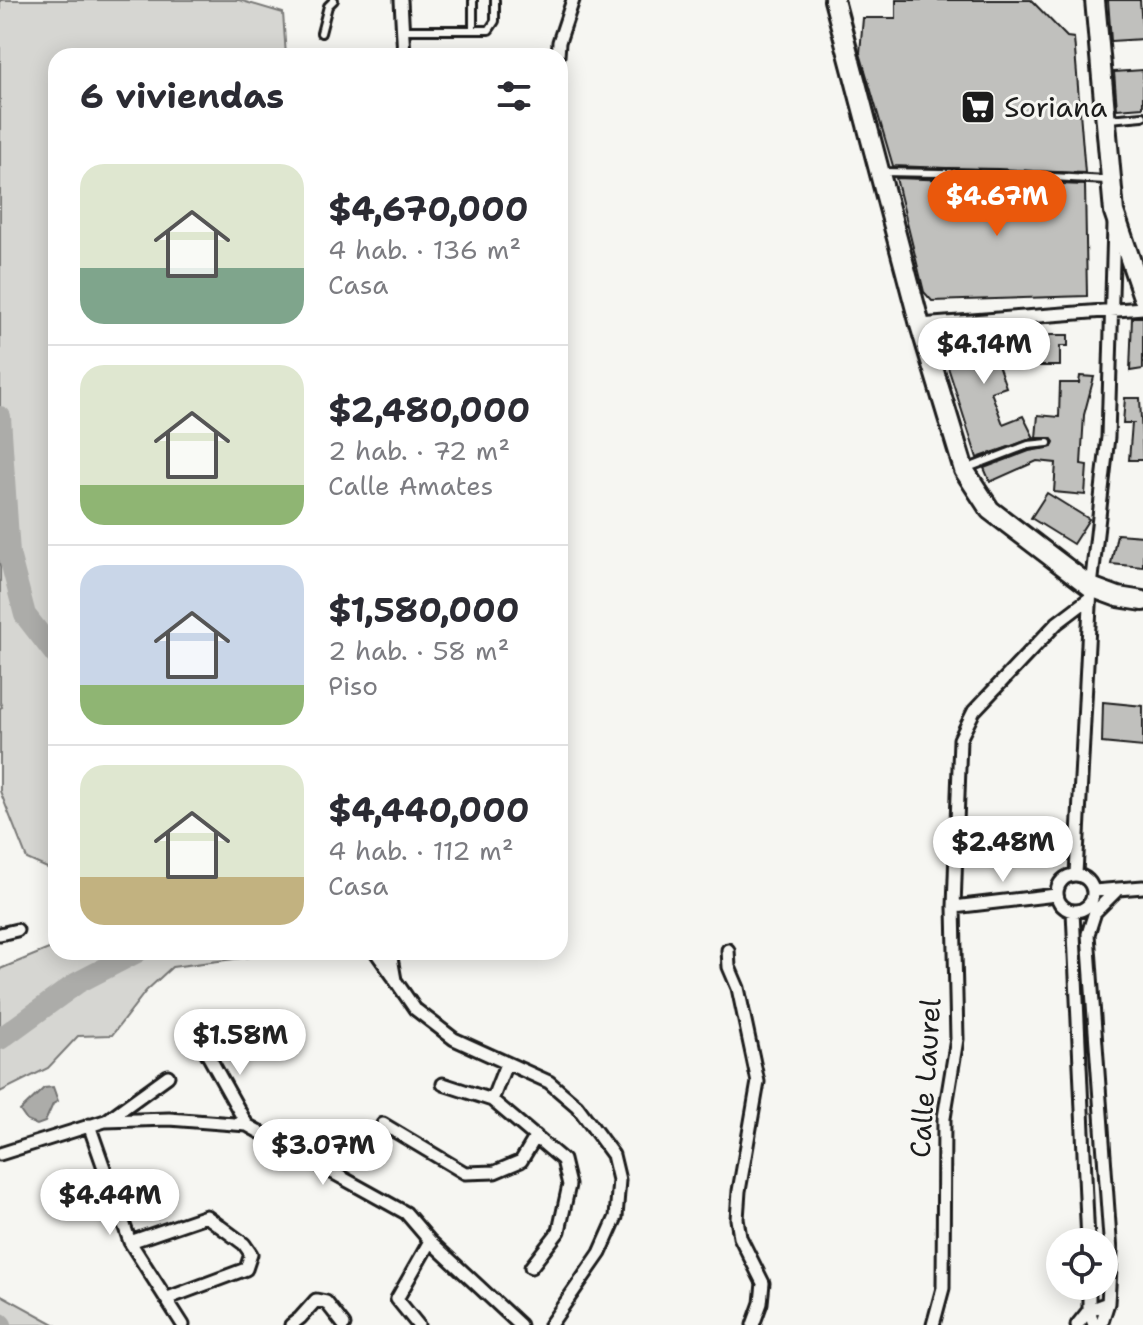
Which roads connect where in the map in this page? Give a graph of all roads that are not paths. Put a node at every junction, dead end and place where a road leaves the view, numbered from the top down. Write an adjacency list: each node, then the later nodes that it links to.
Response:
1 (334, 0): 10 (lane)
2 (401, 0): 8 (street)
3 (473, 0): 9 (lane)
4 (495, 0): 9 (lane)
5 (573, 0): 12 (street)
6 (834, 0): 15 (main road)
7 (1095, 0): 14 (main road)
8 (404, 30): 9 (lane); 11 (street)
9 (473, 30)
10 (321, 33)
11 (404, 48)
12 (559, 48)
13 (1143, 116): 14 (lane)
14 (1106, 120): 16 (main road)
15 (879, 172): 16 (lane); 21 (main road)
16 (1111, 180): 17 (main road)
17 (1114, 212): 18 (main road); 20 (street)
18 (1143, 297)
19 (1143, 308): 20 (street)
20 (1111, 311): 21 (street); 24 (street)
21 (920, 325): 23 (main road)
22 (1048, 443): 23 (lane)
23 (964, 470): 24 (main road)
24 (1091, 592): 25 (main road); 26 (street); 31 (street, Calle Laurel)
25 (1143, 601)
26 (1076, 874): 29 (street); 30 (street)
27 (1143, 887): 28 (street)
28 (1117, 890): 29 (street); 56 (street)
29 (1094, 891): 32 (street)
30 (1056, 895): 31 (street); 32 (street)
31 (954, 907): 65 (street, Calle Laurel)
32 (1073, 911): 50 (street)
33 (17, 930): 34 (street)
34 (0, 934)
35 (728, 950): 64 (street)
36 (381, 960): 38 (street)
37 (391, 960): 38 (street)
38 (395, 980): 40 (street)
39 (203, 1046): 47 (street)
40 (506, 1064): 43 (street); 63 (street)
41 (168, 1076): 44 (street)
42 (443, 1084): 43 (street)
43 (492, 1100): 48 (street)
44 (105, 1121): 46 (street); 47 (street)
45 (383, 1124): 48 (street)
46 (89, 1125): 49 (street); 52 (street)
47 (247, 1125): 51 (street)
48 (536, 1136): 53 (street)
49 (0, 1154)
50 (1087, 1228)
51 (430, 1241): 61 (street); 62 (street)
52 (130, 1242): 54 (street); 54 (street)
53 (531, 1267)
54 (168, 1298): 58 (street)
55 (1089, 1300): 57 (street)
56 (1108, 1303): 57 (street); 68 (street)
57 (1089, 1310): 66 (street); 67 (street)
58 (183, 1325)
59 (291, 1325): 60 (street)
60 (344, 1325)
61 (418, 1325)
62 (520, 1325)
63 (550, 1325)
64 (753, 1325)
65 (933, 1325)
66 (1077, 1325)
67 (1094, 1325)
68 (1101, 1325)

